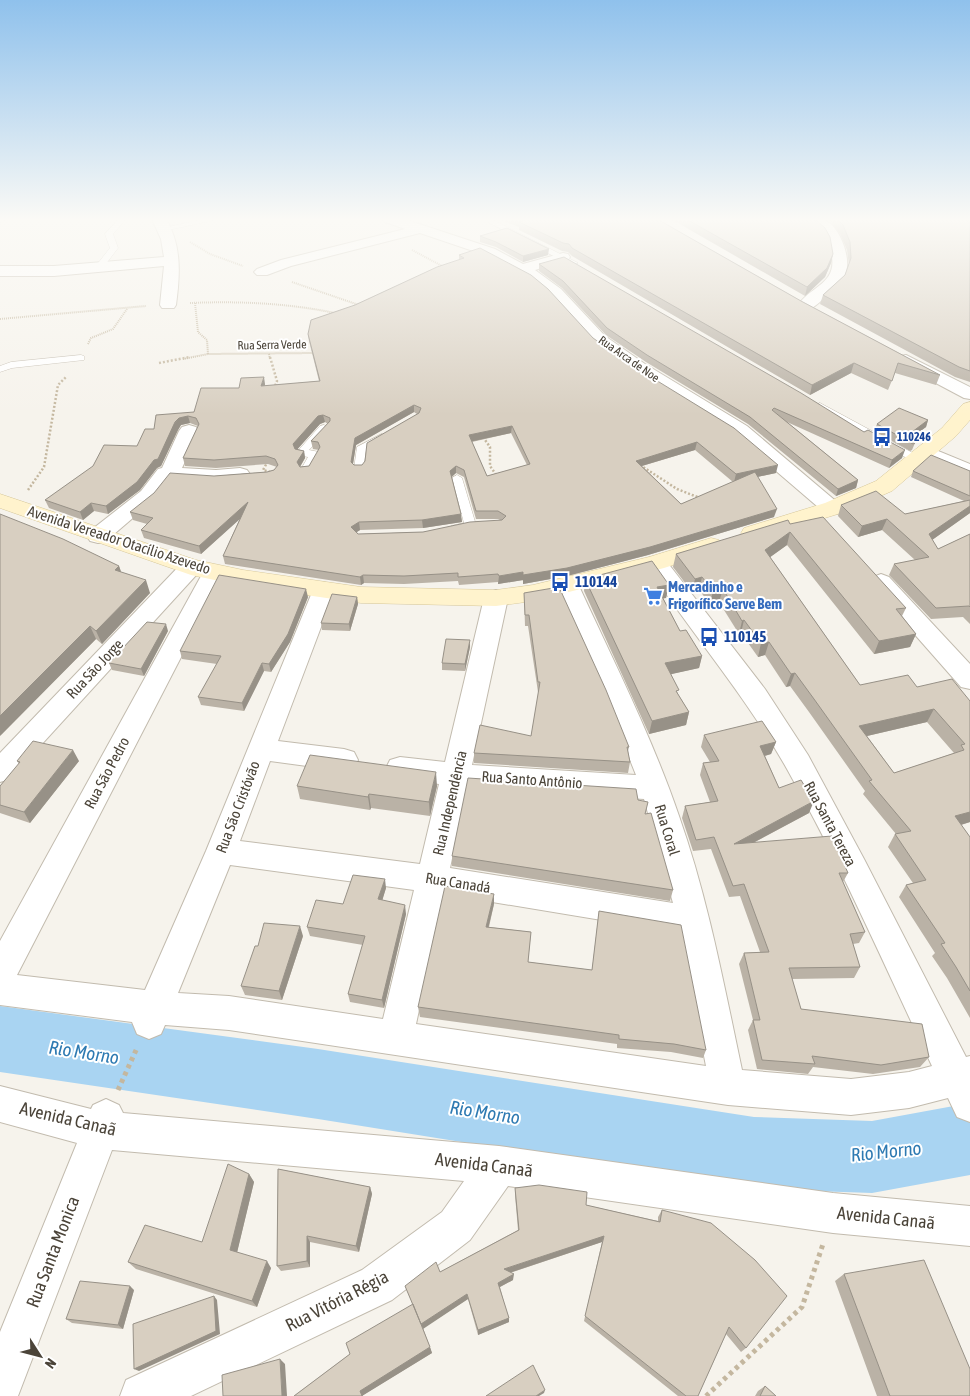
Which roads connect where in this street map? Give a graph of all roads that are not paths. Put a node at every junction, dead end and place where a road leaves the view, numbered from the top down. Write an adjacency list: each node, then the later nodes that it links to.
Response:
1 (171, 284): 5 (street)
2 (546, 284): 25 (street, Rua Arca de Noe)
3 (831, 284): 6 (street)
4 (788, 295): 6 (street)
5 (168, 305)
6 (806, 305): 7 (street)
7 (822, 314)
8 (894, 353): 11 (street)
9 (80, 358): 10 (lane)
10 (0, 369)
11 (970, 394)
12 (811, 401): 17 (lane)
13 (970, 408): 17 (main road, Avenida Vereador Otacílio Azevedo)
14 (325, 427): 19 (lane)
15 (189, 431): 21 (street)
16 (392, 431): 18 (lane)
17 (922, 456): 20 (street); 25 (main road, Avenida Vereador Otacílio Azevedo)
18 (359, 469)
19 (305, 471)
20 (970, 471)
21 (170, 473): 22 (street); 27 (street)
22 (259, 473)
23 (457, 478): 26 (lane)
24 (6, 505): 27 (main road, Avenida Vereador Otacílio Azevedo)
25 (827, 516): 28 (main road, Avenida Vereador Otacílio Azevedo)
26 (442, 530)
27 (98, 536): 30 (main road, Avenida Vereador Otacílio Azevedo)
28 (656, 563): 31 (main road, Avenida Vereador Otacílio Azevedo); 47 (street, Rua Santa Tereza)
29 (864, 563): 34 (street)
30 (202, 569): 32 (main road, Avenida Vereador Otacílio Azevedo); 36 (street, Rua São Jorge); 42 (street, Rua São Pedro)
31 (568, 586): 33 (main road, Avenida Vereador Otacílio Azevedo); 38 (street, Rua Coral)
32 (323, 590): 33 (main road, Avenida Vereador Otacílio Azevedo); 35 (street, Rua São Cristóvão)
33 (496, 598): 37 (street, Rua Independência)
34 (970, 680)
35 (261, 749): 37 (street, Rua Santo Antônio); 39 (street, Rua São Cristóvão)
36 (0, 771)
37 (456, 775): 38 (street, Rua Santo Antônio); 40 (street, Rua Independência)
38 (654, 788): 41 (street, Rua Coral)
39 (221, 851): 40 (street, Rua Canadá); 44 (street, Rua São Cristóvão)
40 (433, 878): 41 (street, Rua Canadá); 45 (street, Rua Independência)
41 (693, 921): 46 (street, Rua Coral)
42 (0, 974)
43 (0, 989): 44 (street)
44 (151, 1015): 45 (street)
45 (396, 1037): 46 (street)
46 (728, 1087): 47 (street)
47 (966, 1089)
48 (0, 1104): 49 (street, Avenida Canaã)
49 (103, 1124): 50 (street, Avenida Canaã); 52 (street, Rua Santa Monica)
50 (499, 1165): 51 (street, Avenida Canaã); 53 (street, Rua Vitória Régia)
51 (970, 1226)
52 (0, 1386)
53 (142, 1396)

